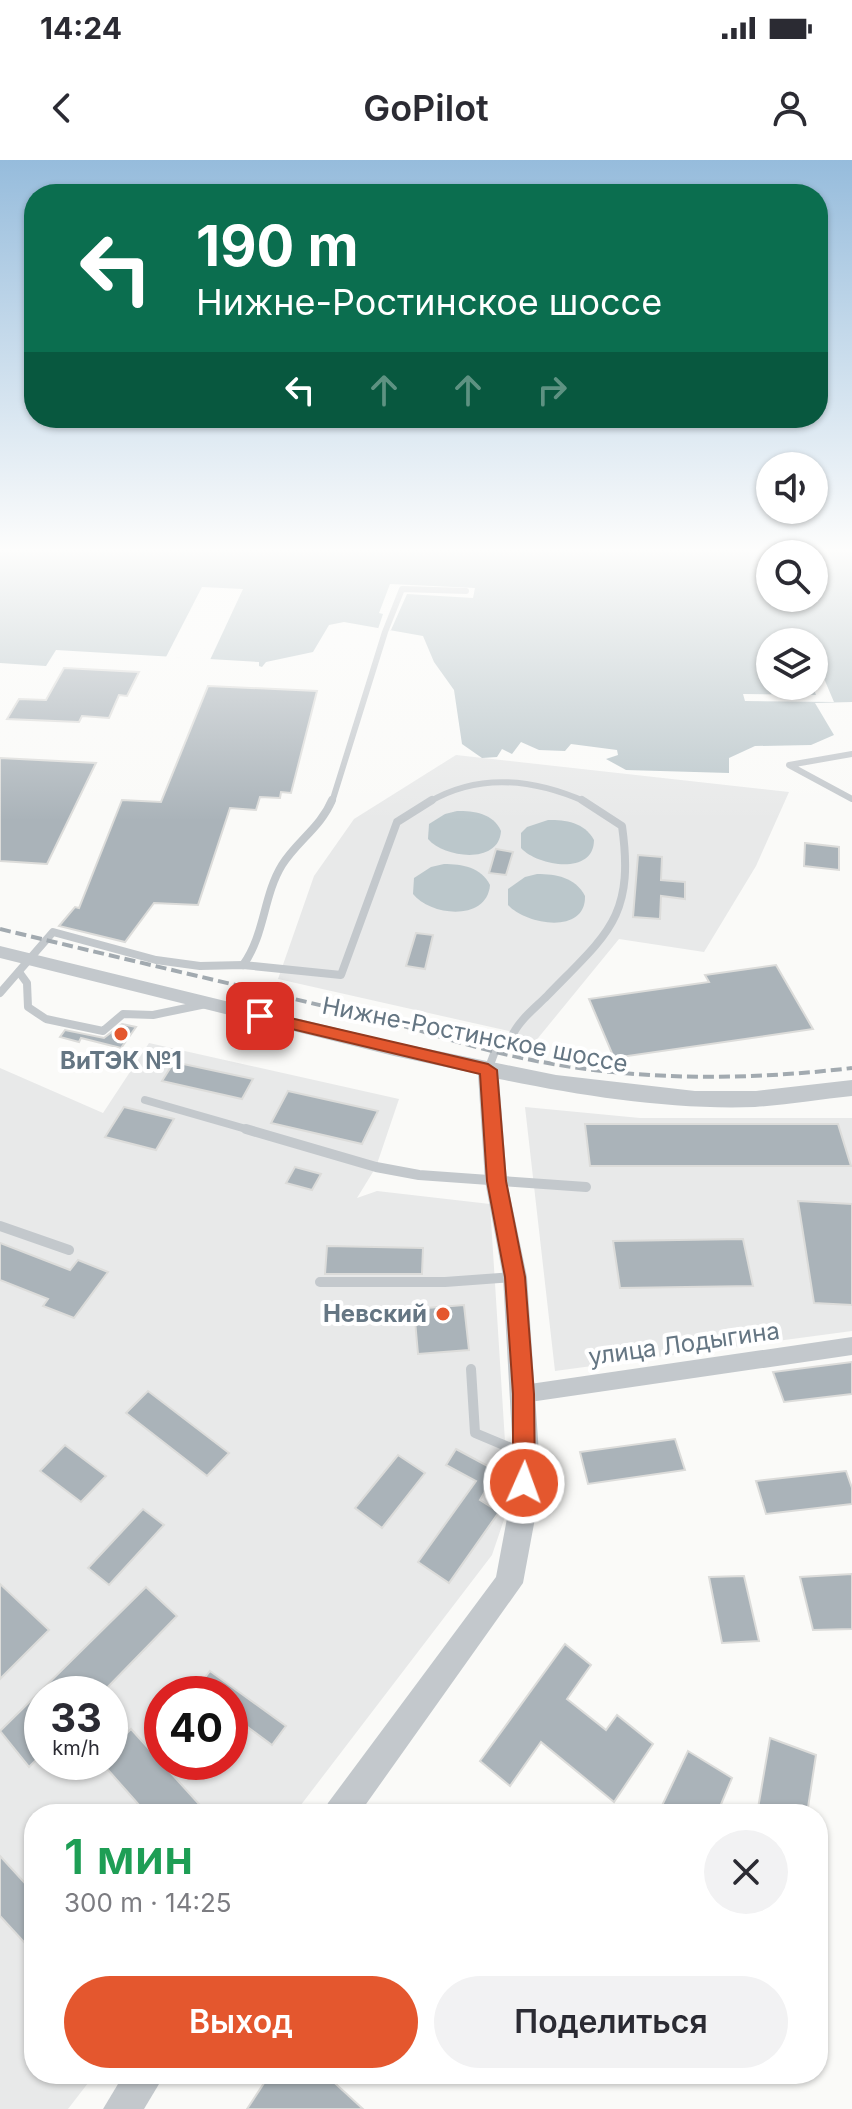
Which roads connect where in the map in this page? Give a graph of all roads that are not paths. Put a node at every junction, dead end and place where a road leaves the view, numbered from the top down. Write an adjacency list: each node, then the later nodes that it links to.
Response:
1 (381, 639): 5 (lane)
2 (852, 754): 3 (lane)
3 (852, 799)
4 (0, 952): 6 (street, Нижне-Ростинское шоссе)
5 (243, 965): 6 (lane); 9 (lane)
6 (24, 966): 7 (lane); 8 (street, Нижне-Ростинское шоссе); 8 (lane)
7 (0, 993)
8 (207, 1003): 9 (street, Нижне-Ростинское шоссе)
9 (488, 1070): 10 (street, Нижне-Ростинское шоссе); 12 (street)
10 (852, 1088)
11 (145, 1100): 12 (lane)
12 (496, 1181): 13 (lane); 16 (street)
13 (586, 1187)
14 (0, 1226): 15 (lane)
15 (69, 1250)
16 (515, 1277): 17 (lane); 20 (street)
17 (320, 1282)
18 (852, 1346): 20 (street, улица Лодыгина)
19 (471, 1369): 21 (lane)
20 (523, 1394): 21 (street)
21 (526, 1454): 22 (street)
22 (346, 1804)
23 (140, 2084): 24 (street)
24 (121, 2109)

